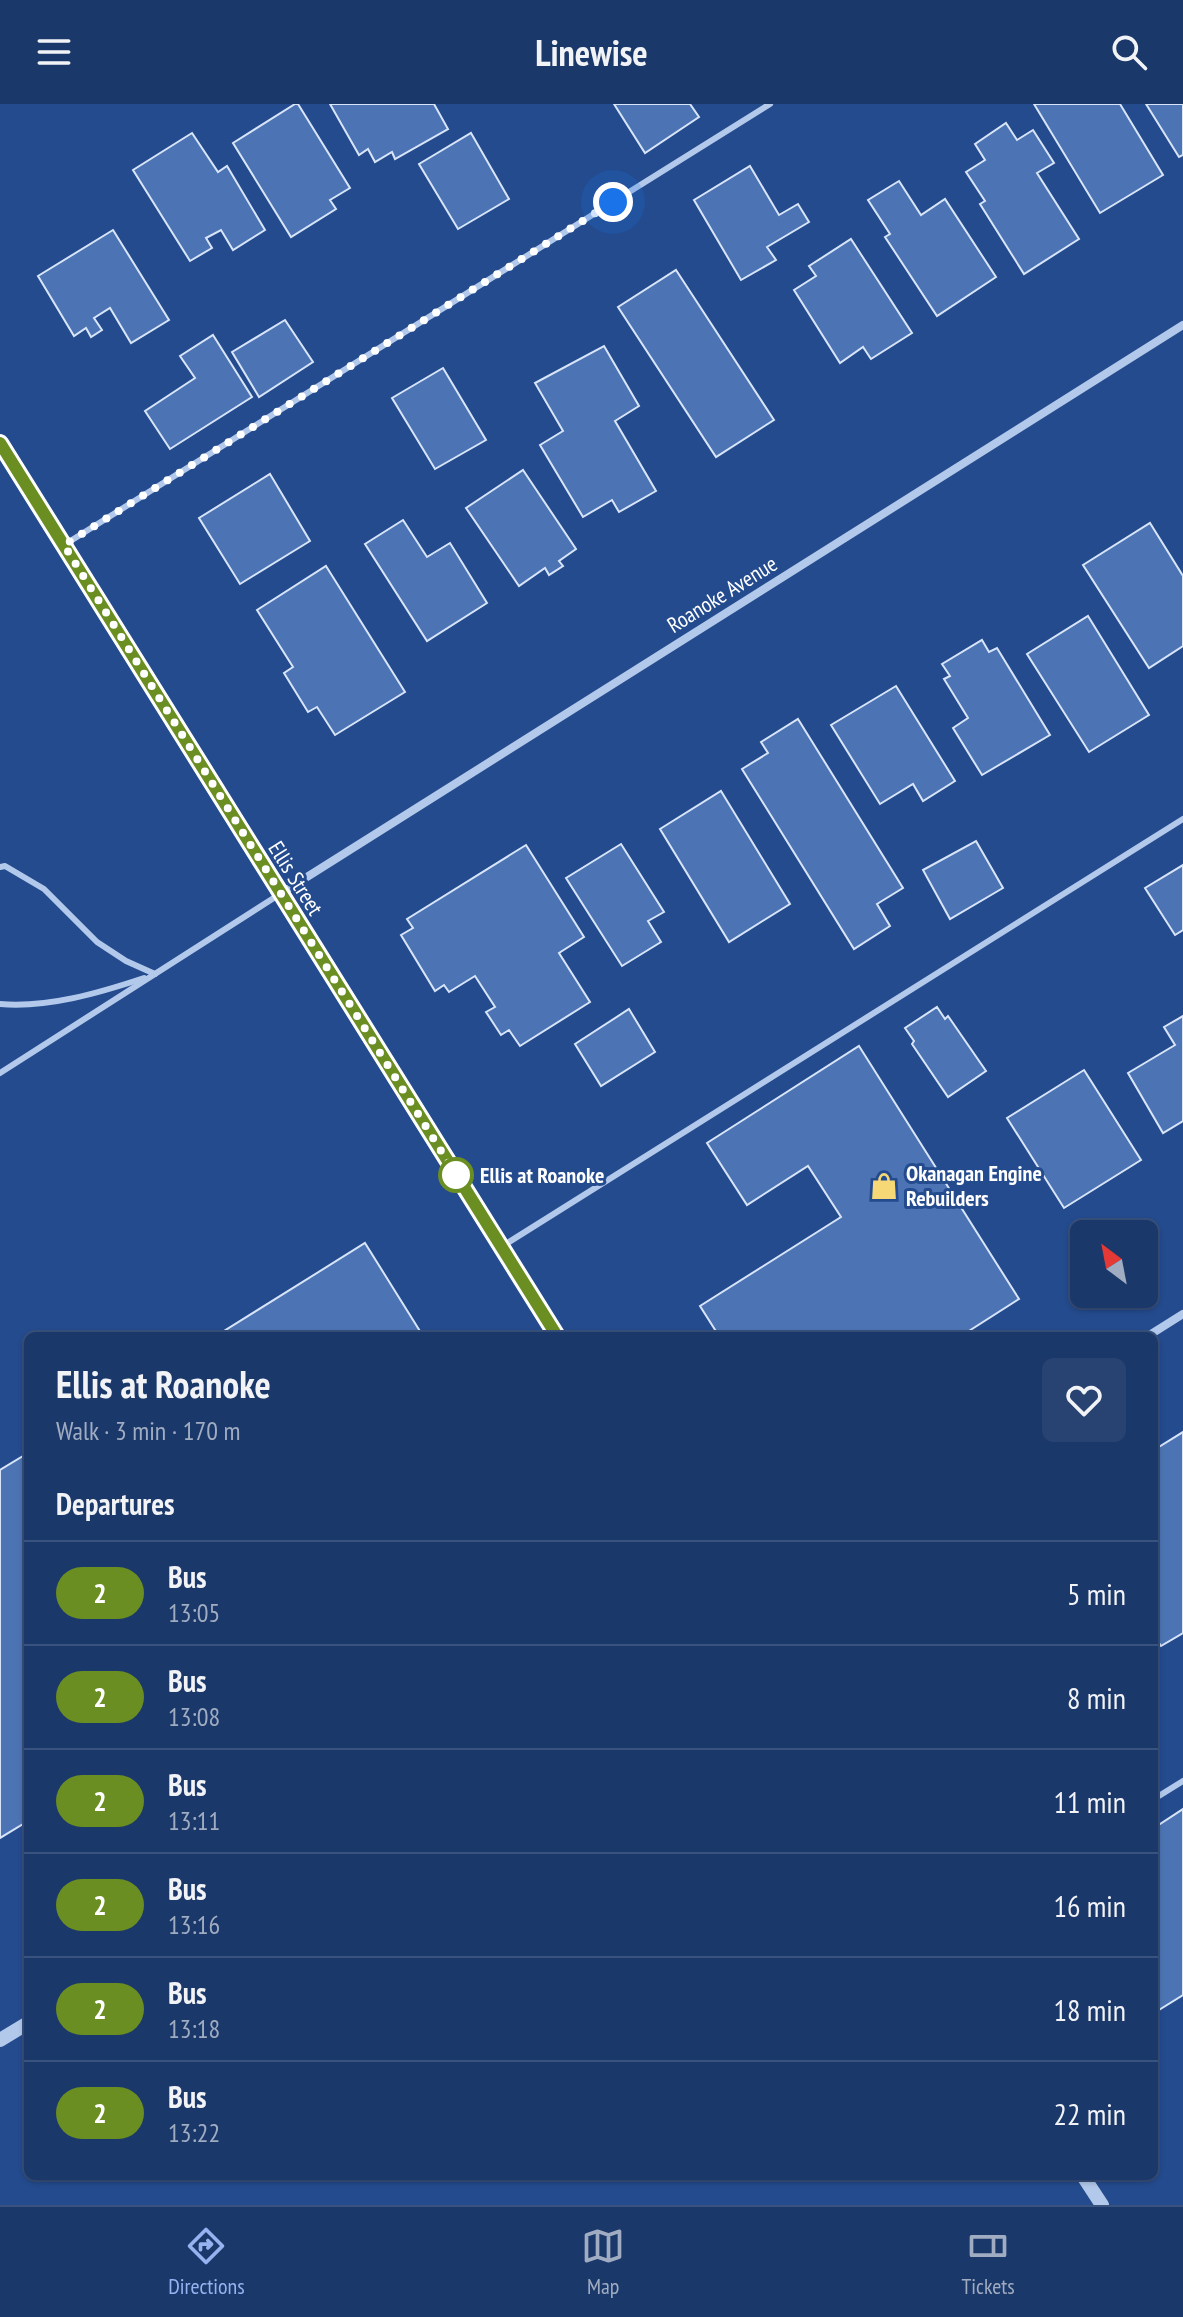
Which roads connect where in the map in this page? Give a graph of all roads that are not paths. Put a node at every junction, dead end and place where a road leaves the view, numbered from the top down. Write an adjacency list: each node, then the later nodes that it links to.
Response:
1 (770, 104): 4 (lane)
2 (1183, 325): 7 (street, Roanoke Avenue)
3 (0, 443): 4 (street, Ellis Street)
4 (64, 545): 7 (street, Ellis Street)
5 (1183, 819): 11 (lane)
6 (0, 867): 8 (lane)
7 (280, 894): 8 (lane); 11 (street, Ellis Street)
8 (155, 974): 9 (lane); 10 (lane)
9 (0, 1004)
10 (0, 1073)
11 (501, 1247): 13 (street, Ellis Street)
12 (1183, 1314): 14 (street)
13 (554, 1332)
14 (1154, 1332)
15 (1183, 1781): 16 (lane)
16 (1158, 1797)
17 (24, 2025): 18 (street)
18 (0, 2040)
19 (1086, 2180): 20 (street)
20 (1102, 2205)

